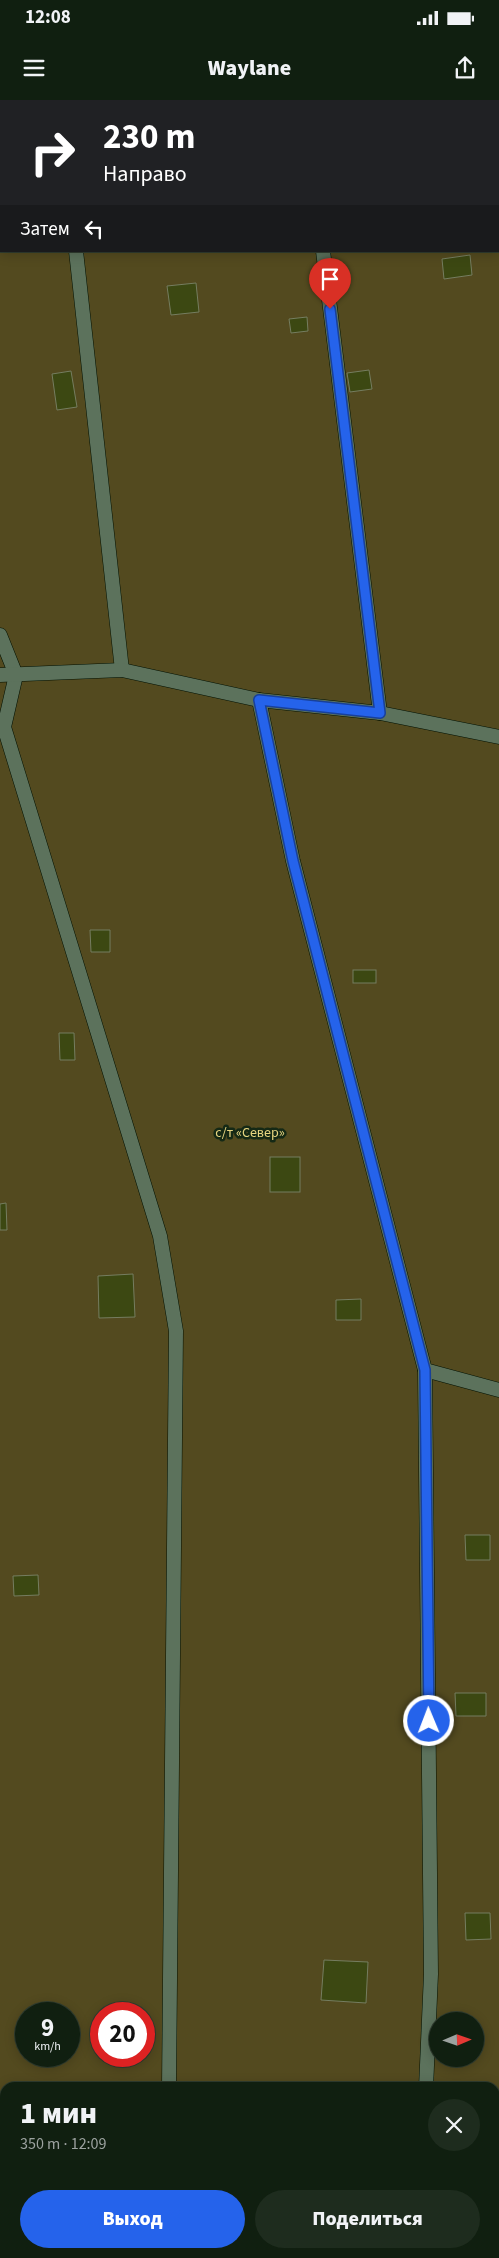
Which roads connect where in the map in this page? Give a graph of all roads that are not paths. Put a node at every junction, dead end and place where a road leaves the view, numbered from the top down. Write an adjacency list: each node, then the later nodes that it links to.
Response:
1 (76, 252): 4 (lane)
2 (323, 252): 8 (lane)
3 (0, 635): 6 (lane)
4 (122, 670): 6 (lane); 7 (lane)
5 (0, 675): 6 (lane)
6 (16, 675): 12 (lane)
7 (259, 700): 8 (lane); 10 (lane)
8 (380, 713): 9 (lane)
9 (499, 737)
10 (425, 1370): 11 (lane); 13 (lane)
11 (499, 1390)
12 (169, 2082)
13 (426, 2082)

